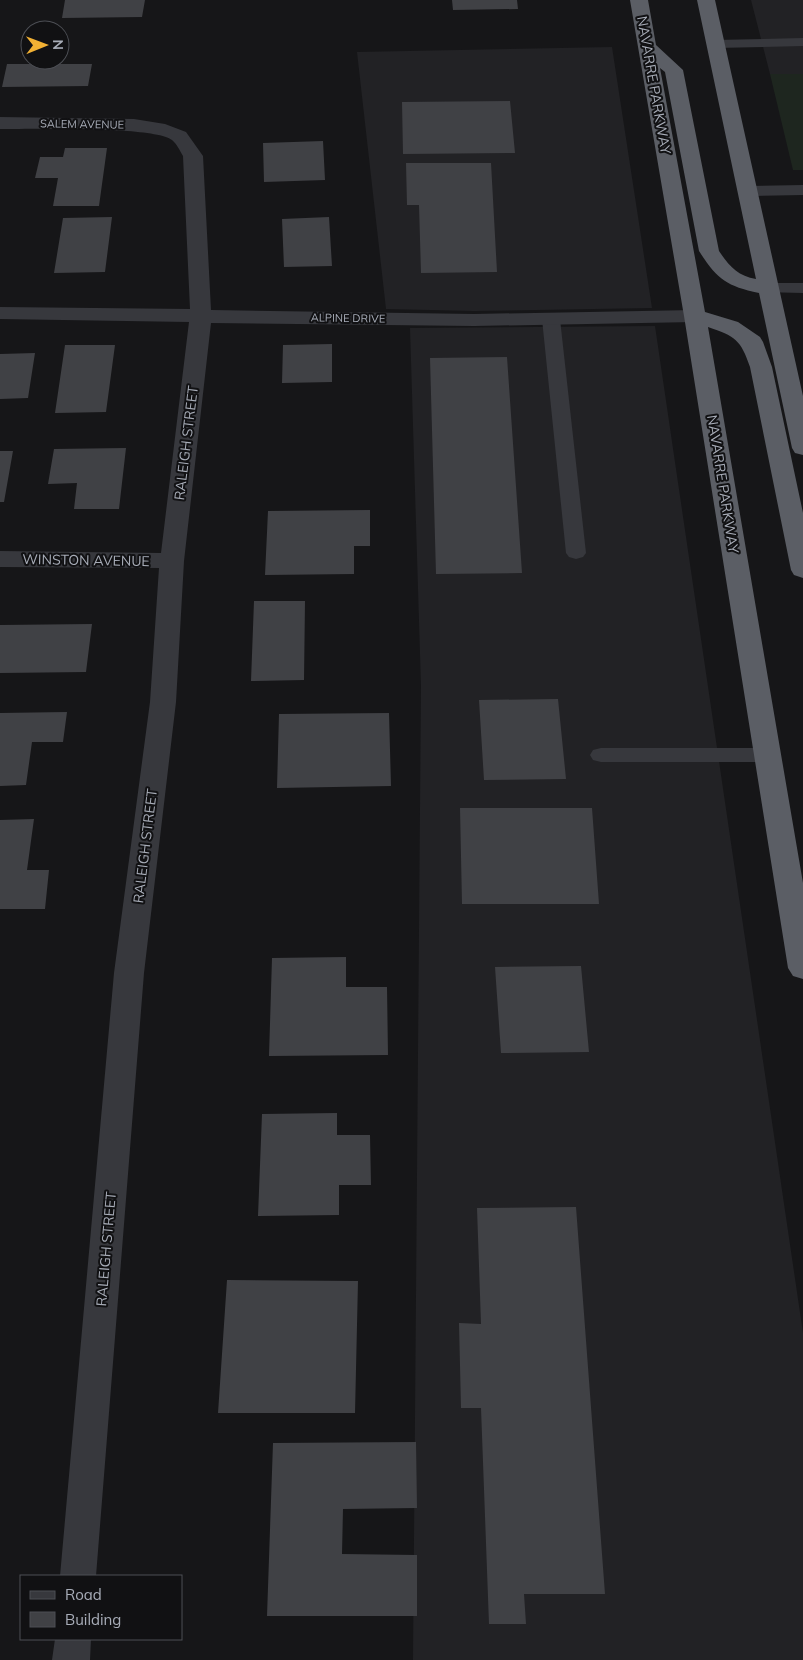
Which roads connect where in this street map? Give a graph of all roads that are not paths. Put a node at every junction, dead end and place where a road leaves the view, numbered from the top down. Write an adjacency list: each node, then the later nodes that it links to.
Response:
1 (639, 0): 5 (highway, NAVARRE PARKWAY)
2 (706, 0): 4 (highway)
3 (803, 42): 4 (lane)
4 (715, 44): 9 (highway)
5 (647, 47): 10 (highway); 14 (highway, NAVARRE PARKWAY)
6 (0, 123): 7 (street, SALEM AVENUE)
7 (165, 130): 13 (street, RALEIGH STREET)
8 (803, 190): 9 (lane)
9 (747, 191): 10 (highway)
10 (768, 288): 11 (lane); 16 (highway)
11 (803, 288)
12 (0, 313): 13 (street, ALPINE DRIVE)
13 (201, 315): 15 (street, ALPINE DRIVE); 19 (street, RALEIGH STREET)
14 (695, 316): 15 (street, ALPINE DRIVE); 20 (highway); 22 (highway, NAVARRE PARKWAY)
15 (551, 319): 17 (lane)
16 (803, 448)
17 (576, 553)
18 (0, 559): 19 (street, WINSTON AVENUE)
19 (172, 562): 24 (street, RALEIGH STREET)
20 (803, 570)
21 (601, 754): 22 (lane)
22 (768, 755): 23 (highway, NAVARRE PARKWAY)
23 (803, 968)
24 (78, 1575)
25 (73, 1640): 26 (street)
26 (71, 1660)

